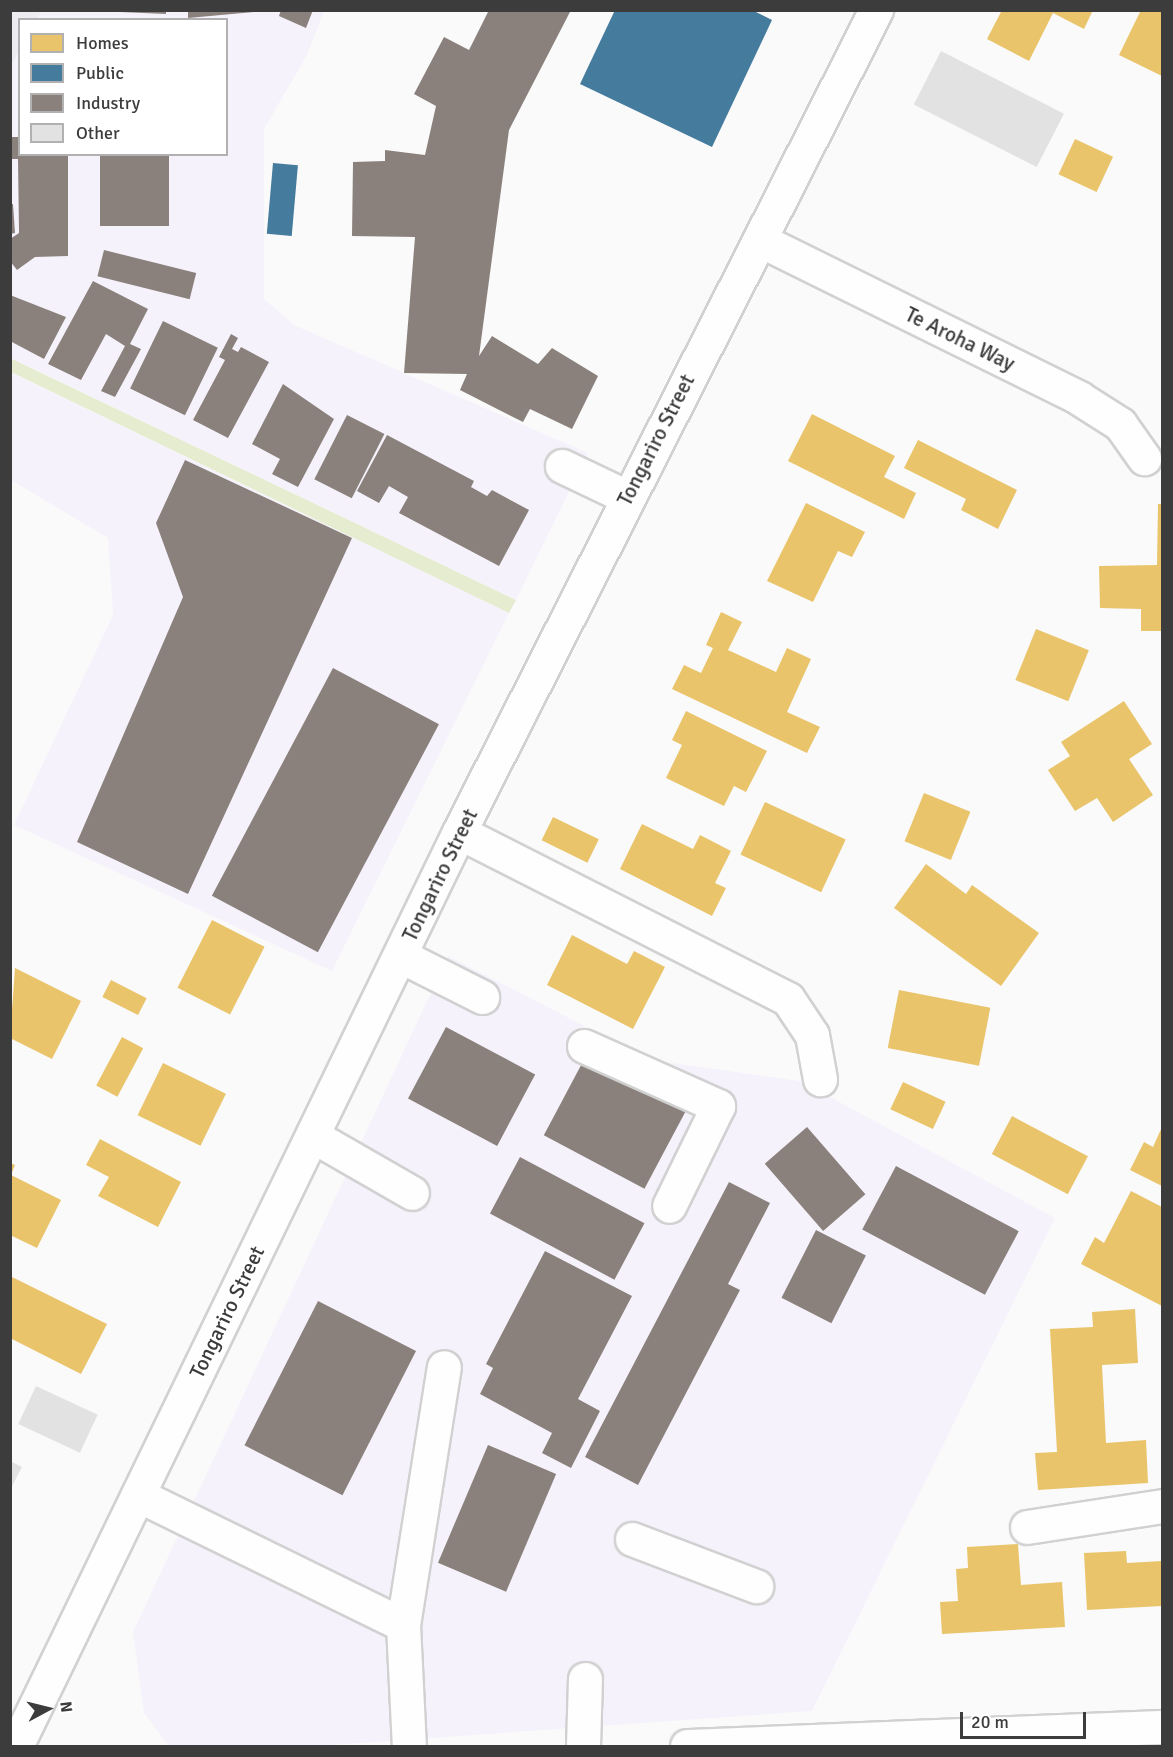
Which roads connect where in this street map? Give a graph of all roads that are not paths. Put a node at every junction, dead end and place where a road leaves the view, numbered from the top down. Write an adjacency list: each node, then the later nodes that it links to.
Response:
1 (876, 10): 2 (street, Tongariro Street)
2 (760, 240): 3 (street, Te Aroha Way); 5 (street, Tongariro Street)
3 (1144, 458)
4 (562, 466): 5 (street)
5 (627, 497): 6 (street, Tongariro Street)
6 (459, 832): 7 (street, Tongariro Street); 10 (street)
7 (401, 956): 8 (street); 11 (street, Tongariro Street)
8 (482, 997)
9 (584, 1046): 13 (street)
10 (820, 1079)
11 (313, 1136): 12 (street); 15 (street, Tongariro Street)
12 (412, 1193)
13 (669, 1206)
14 (444, 1367): 20 (street)
15 (138, 1496): 20 (street); 23 (street, Tongariro Street)
16 (1162, 1506): 17 (street)
17 (1027, 1527)
18 (632, 1539): 19 (street)
19 (756, 1586)
20 (403, 1625): 24 (street)
21 (585, 1679): 25 (street)
22 (1162, 1727): 26 (street)
23 (16, 1746)
24 (409, 1746)
25 (583, 1746)
26 (687, 1746)

